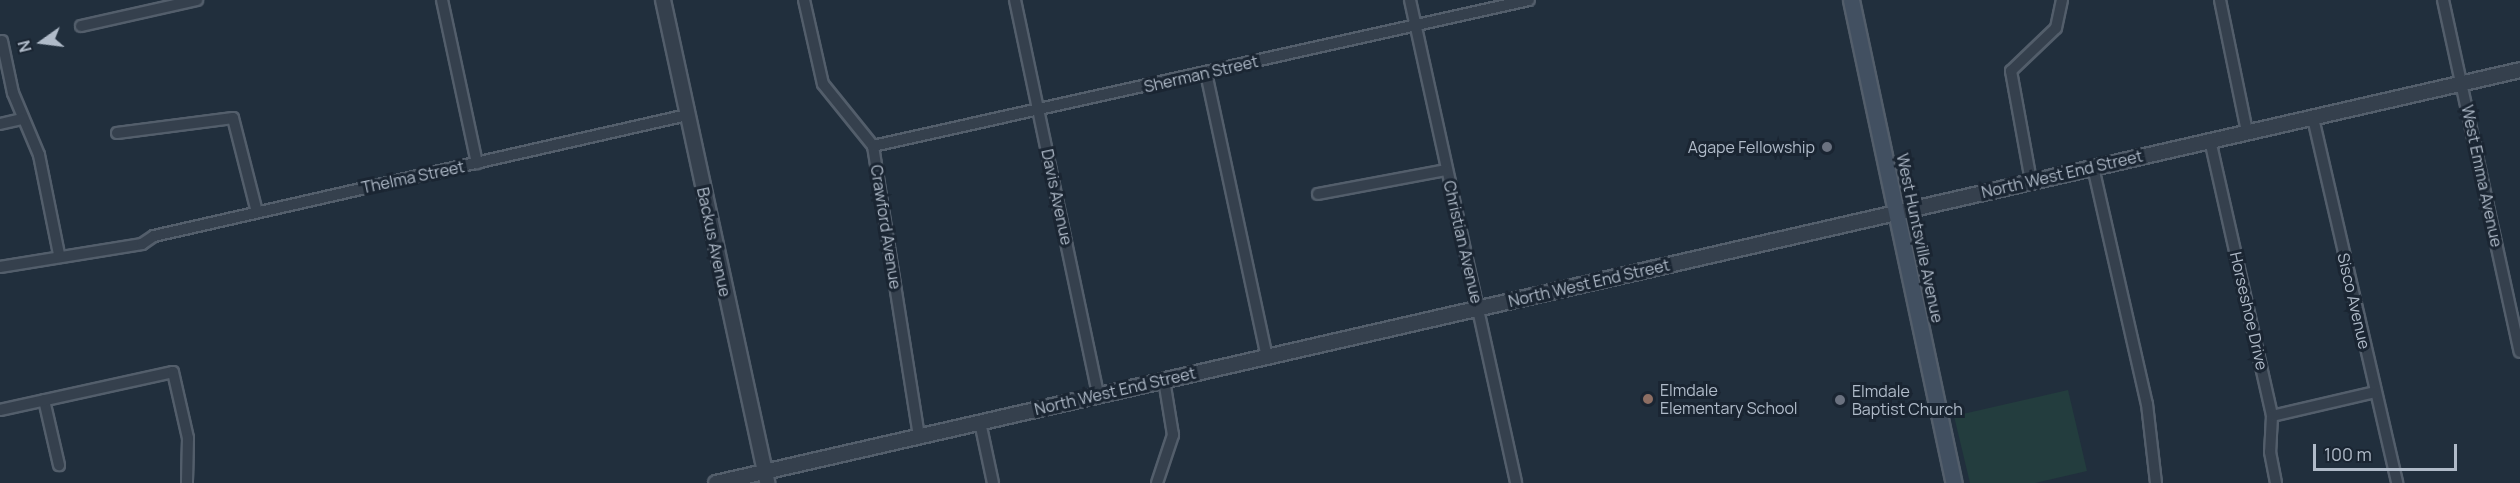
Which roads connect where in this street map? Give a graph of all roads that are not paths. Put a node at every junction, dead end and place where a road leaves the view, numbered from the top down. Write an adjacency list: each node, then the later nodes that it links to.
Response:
1 (197, 0): 12 (street)
2 (442, 0): 27 (street)
3 (663, 0): 19 (street, Backus Avenue)
4 (804, 0): 26 (street, Crawford Avenue)
5 (1015, 0): 18 (street, Davis Avenue)
6 (1410, 0): 13 (street, Christian Avenue)
7 (1529, 0): 13 (street, Sherman Street)
8 (1851, 0): 33 (main road, West Huntsville Avenue)
9 (2062, 0): 30 (street)
10 (2220, 0): 23 (street)
11 (2443, 0): 17 (street, West Emma Avenue)
12 (81, 26)
13 (1416, 26): 16 (street, Sherman Street); 29 (street, Christian Avenue)
14 (3, 41): 21 (street)
15 (2520, 70): 17 (street, North West End Street)
16 (1206, 73): 18 (street, Sherman Street); 38 (street)
17 (2462, 84): 20 (street, North West End Street); 37 (street, West Emma Avenue)
18 (1038, 110): 26 (street, Sherman Street); 41 (street, Davis Avenue)
19 (687, 115): 27 (street, Thelma Street); 48 (street, Backus Avenue)
20 (2313, 118): 23 (street, North West End Street); 40 (street, Sisco Avenue)
21 (22, 119): 22 (street); 34 (street)
22 (0, 124)
23 (2247, 132): 25 (street, North West End Street)
24 (117, 133): 32 (street)
25 (2210, 140): 28 (street, North West End Street); 44 (street, Horseshoe Drive)
26 (873, 146): 46 (street, Crawford Avenue)
27 (477, 163): 32 (street, Thelma Street)
28 (2093, 167): 30 (street, North West End Street); 55 (street)
29 (1446, 170): 31 (street); 36 (street, Christian Avenue)
30 (2031, 181): 33 (street, North West End Street)
31 (1318, 194)
32 (257, 212): 34 (street, Thelma Street)
33 (1896, 212): 36 (street, North West End Street); 54 (main road, West Huntsville Avenue)
34 (59, 254): 35 (street, Thelma Street)
35 (0, 267)
36 (1479, 309): 38 (street, North West End Street); 53 (street, Christian Avenue)
37 (2520, 352)
38 (1267, 357): 39 (street, North West End Street)
39 (1164, 380): 41 (street, North West End Street); 52 (street)
40 (2375, 392): 44 (street); 57 (street, Sisco Avenue)
41 (1098, 394): 45 (street, North West End Street)
42 (44, 400): 43 (street); 47 (street); 49 (street)
43 (0, 410)
44 (2272, 416): 56 (street, Horseshoe Drive)
45 (980, 422): 46 (street, North West End Street); 51 (street)
46 (919, 436): 48 (street, North West End Street)
47 (59, 465)
48 (766, 477): 50 (street, North West End Street)
49 (188, 483)
50 (716, 483)
51 (993, 483)
52 (1157, 483)
53 (1516, 483)
54 (1954, 483)
55 (2156, 483)
56 (2276, 483)
57 (2397, 483)

